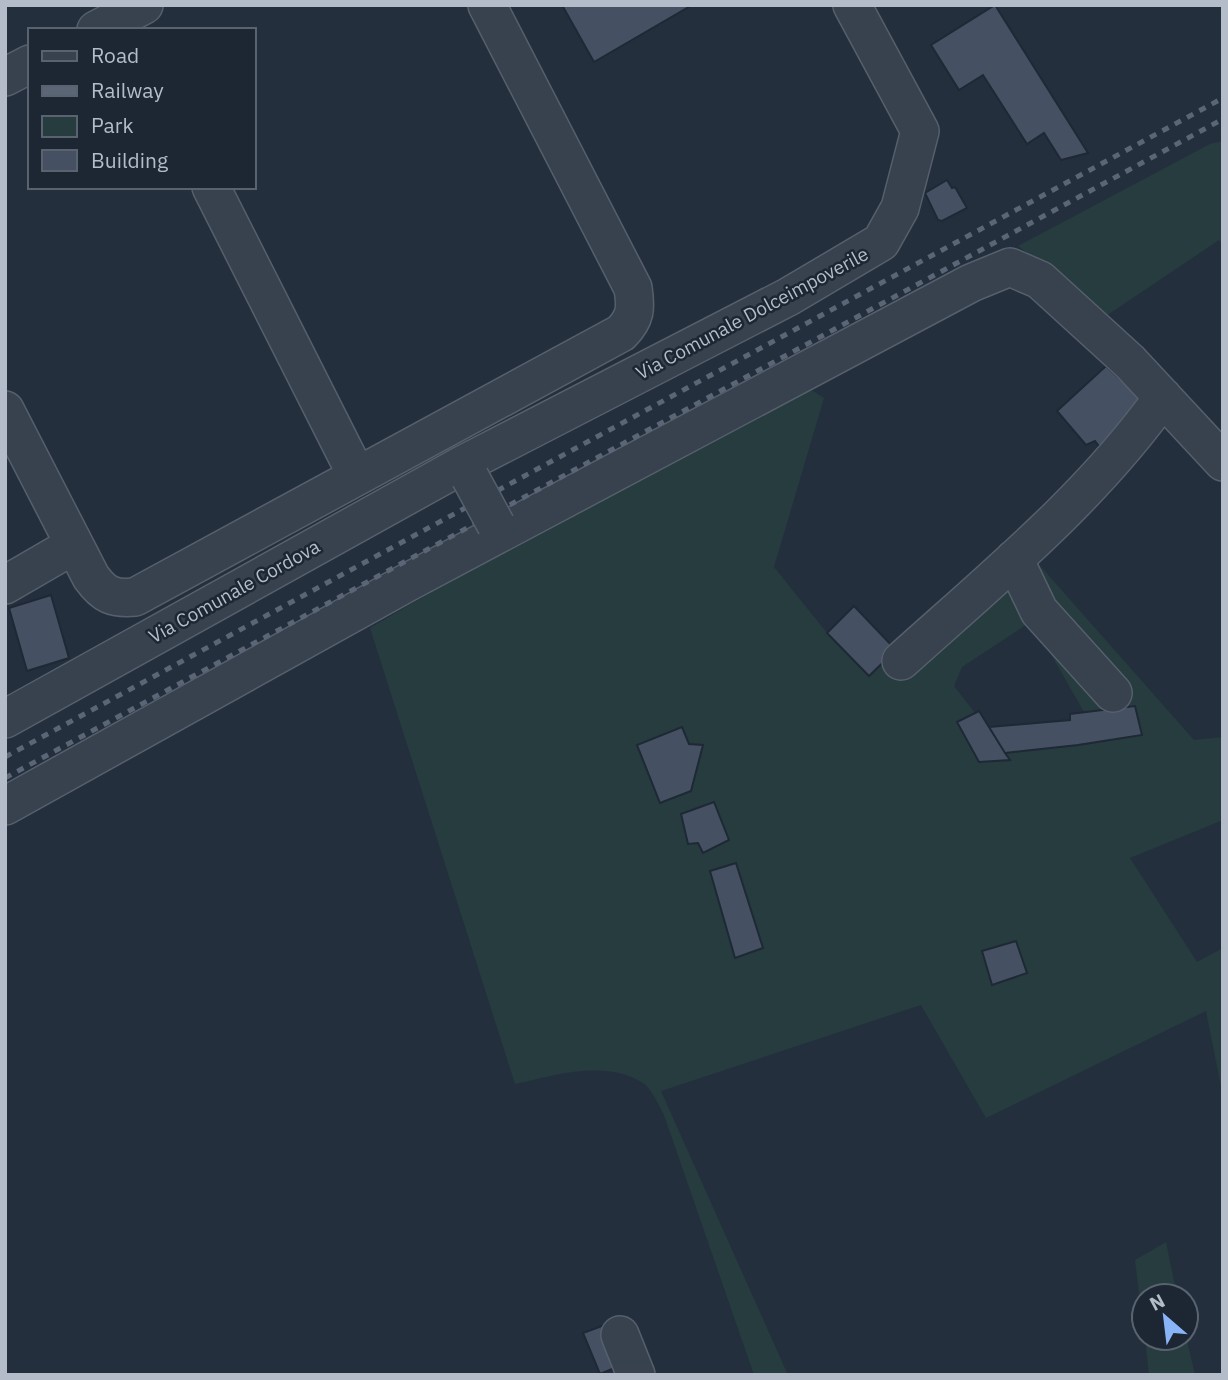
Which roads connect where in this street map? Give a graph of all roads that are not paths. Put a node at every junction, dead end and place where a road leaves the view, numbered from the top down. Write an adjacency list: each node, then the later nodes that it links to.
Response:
1 (487, 5): 10 (street)
2 (852, 5): 9 (street, Via Comunale Dolceimpoverile)
3 (28, 65): 4 (street)
4 (5, 77)
5 (212, 189): 10 (street)
6 (1163, 397): 8 (street); 11 (street); 13 (street)
7 (5, 410): 12 (street)
8 (1223, 462)
9 (467, 471): 11 (street, bridge); 17 (street, Via Comunale Cordova)
10 (357, 476): 12 (street)
11 (499, 529): 18 (street)
12 (74, 545): 14 (street)
13 (1014, 559): 15 (street); 16 (street)
14 (5, 585)
15 (901, 661)
16 (1113, 693)
17 (5, 719)
18 (5, 806)
19 (620, 1335): 20 (street)
20 (636, 1375)

